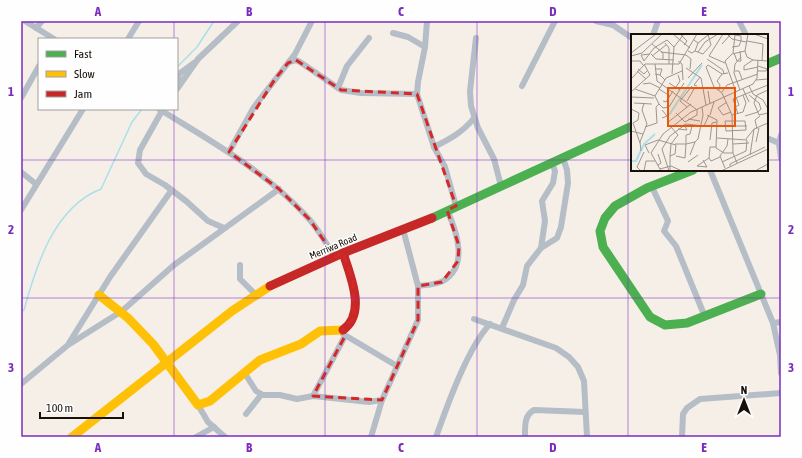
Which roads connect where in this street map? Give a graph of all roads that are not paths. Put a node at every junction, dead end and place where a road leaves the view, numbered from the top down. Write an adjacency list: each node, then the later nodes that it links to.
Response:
1 (25, 21): 12 (street)
2 (42, 21): 12 (street)
3 (139, 21): 18 (street)
4 (238, 21): 26 (street)
5 (312, 21): 23 (street)
6 (427, 21): 21 (street)
7 (555, 21): 27 (street)
8 (596, 21): 11 (street)
9 (658, 21): 14 (street)
10 (739, 21): 15 (street)
11 (610, 23): 16 (street)
12 (36, 28): 17 (street)
13 (393, 33): 21 (street)
14 (653, 34)
15 (746, 34)
16 (631, 37)
17 (52, 38)
18 (129, 38)
19 (368, 38): 29 (street)
20 (476, 38): 34 (street)
21 (425, 47): 30 (street)
22 (781, 58): 24 (street)
23 (288, 62): 29 (street); 40 (street)
24 (768, 64)
25 (38, 67): 28 (street)
26 (178, 82)
27 (522, 86)
28 (24, 88): 31 (street)
29 (338, 88): 30 (street)
30 (417, 94): 39 (street)
31 (21, 98)
32 (82, 110): 47 (street)
33 (161, 110): 40 (street); 51 (street)
34 (474, 118): 39 (street); 48 (street)
35 (631, 126): 41 (street, Merriwa Road)
36 (781, 135): 38 (street)
37 (768, 138): 38 (street)
38 (778, 143): 42 (street)
39 (434, 146): 52 (street)
40 (229, 152): 50 (street)
41 (563, 158): 43 (street, Merriwa Road); 57 (street)
42 (781, 158)
43 (552, 163): 48 (street, Merriwa Road); 57 (street)
44 (691, 171): 49 (street)
45 (710, 171): 61 (street)
46 (21, 172): 47 (street)
47 (36, 184): 53 (street)
48 (501, 186): 52 (street, Merriwa Road)
49 (652, 187): 65 (street); 65 (street)
50 (279, 189): 55 (street); 58 (street)
51 (171, 191): 55 (street); 62 (street)
52 (456, 206): 54 (street, Merriwa Road)
53 (21, 210)
54 (447, 210): 56 (street, Merriwa Road); 60 (street)
55 (224, 228): 64 (street)
56 (403, 229): 58 (street, Merriwa Road); 60 (street)
57 (541, 248): 70 (street)
58 (339, 255): 63 (street, Merriwa Road); 71 (street)
59 (240, 266): 63 (street)
60 (418, 286): 74 (street)
61 (762, 294): 65 (street); 68 (street)
62 (99, 295): 64 (street); 72 (street)
63 (256, 295): 73 (street, Merriwa Road)
64 (122, 311): 72 (street); 73 (street)
65 (705, 317)
66 (474, 319): 69 (street)
67 (781, 322): 68 (street)
68 (773, 323): 76 (street)
69 (490, 324): 70 (street); 90 (street)
70 (502, 328): 83 (street)
71 (343, 334): 74 (street); 75 (street); 80 (street)
72 (68, 345): 77 (street)
73 (168, 363): 82 (street); 86 (street, Merriwa Road)
74 (397, 366): 81 (street)
75 (244, 372): 79 (street); 82 (street)
76 (781, 373)
77 (21, 384)
78 (781, 393): 93 (street)
79 (261, 395): 80 (street); 84 (street)
80 (313, 396): 81 (street)
81 (382, 400): 89 (street)
82 (198, 405): 85 (street)
83 (585, 412): 91 (street); 92 (street)
84 (246, 414)
85 (214, 428): 87 (street); 88 (street)
86 (72, 437)
87 (196, 437)
88 (225, 437)
89 (371, 437)
90 (436, 437)
91 (525, 437)
92 (587, 437)
93 (682, 437)

